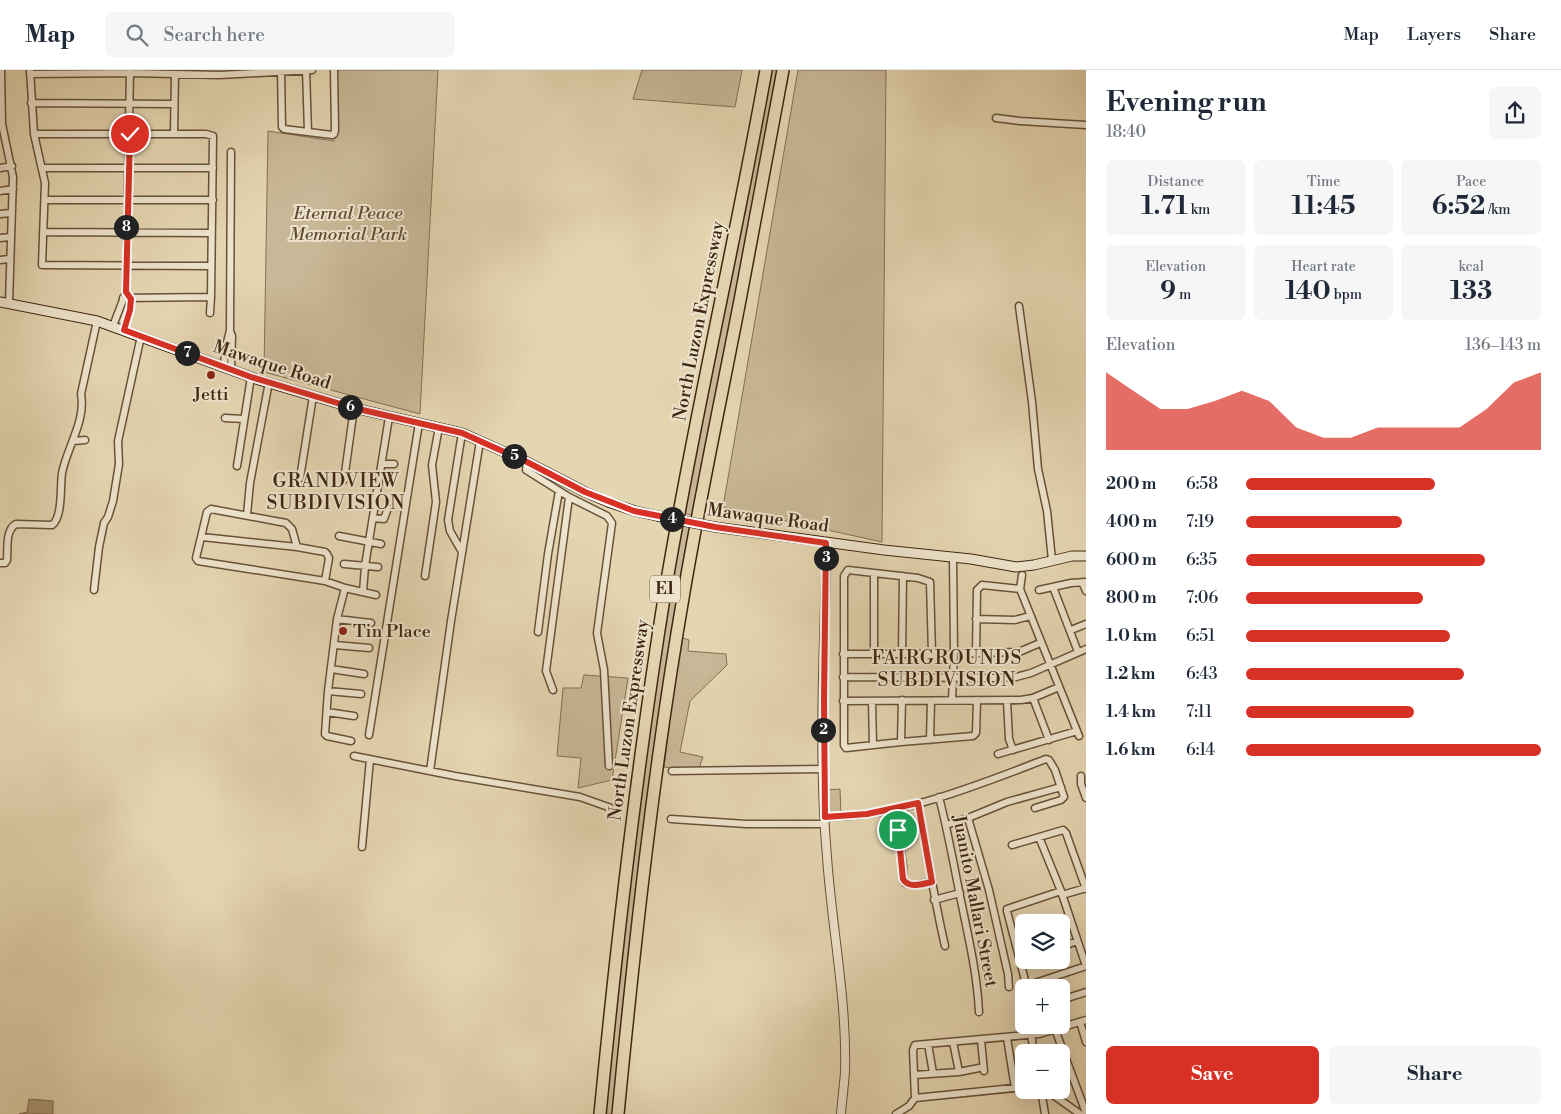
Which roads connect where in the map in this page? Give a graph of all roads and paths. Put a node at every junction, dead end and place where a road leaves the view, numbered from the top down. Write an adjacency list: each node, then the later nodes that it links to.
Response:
1 (1, 70): 10 (street)
2 (308, 70): 6 (street); 18 (street)
3 (334, 70): 18 (street)
4 (766, 70): 216 (highway, North Luzon Expressway / E1)
5 (783, 70): 217 (highway, North Luzon Expressway / E1)
6 (282, 71): 9 (street); 18 (street)
7 (30, 72): 8 (street); 13 (street)
8 (130, 72): 9 (street); 12 (street)
9 (174, 74): 14 (street)
10 (1, 79): 11 (street)
11 (1, 102): 16 (street)
12 (130, 102): 13 (street); 14 (street); 20 (street)
13 (31, 103): 19 (street)
14 (173, 104): 21 (street)
15 (996, 118): 17 (street)
16 (1, 124): 22 (street)
17 (1086, 125)
18 (308, 132)
19 (34, 134): 20 (street); 27 (street)
20 (130, 134): 21 (street); 25 (street)
21 (174, 134): 28 (street)
22 (3, 145): 24 (street)
23 (230, 152): 55 (street)
24 (12, 166): 26 (street); 29 (street)
25 (129, 167): 27 (street); 28 (street); 32 (street)
26 (0, 168)
27 (43, 168): 31 (street)
28 (214, 168): 33 (street)
29 (13, 189): 30 (street); 34 (street)
30 (0, 191)
31 (44, 200): 32 (street); 36 (street)
32 (128, 200): 33 (street); 37 (street)
33 (213, 200): 38 (street)
34 (11, 213): 35 (street); 39 (street)
35 (0, 214)
36 (43, 232): 37 (street); 43 (street)
37 (126, 233): 38 (street); 43 (street)
38 (211, 233): 44 (street)
39 (10, 237): 40 (street); 41 (street)
40 (0, 238)
41 (9, 259): 42 (street); 48 (street)
42 (0, 260)
43 (126, 264): 44 (street); 45 (street)
44 (210, 266): 46 (street)
45 (124, 295): 47 (street); 52 (street)
46 (211, 297): 47 (street); 50 (street)
47 (131, 299): 53 (street)
48 (4, 302): 51 (main road, Mawaque Road)
49 (1019, 306): 91 (street)
50 (210, 313)
51 (97, 321): 52 (main road, Mawaque Road); 66 (street)
52 (113, 326): 53 (main road, Mawaque Road)
53 (124, 330): 54 (main road, Mawaque Road)
54 (141, 336): 55 (main road, Mawaque Road); 105 (street)
55 (227, 369): 56 (main road, Mawaque Road)
56 (251, 377): 57 (main road, Mawaque Road); 62 (street)
57 (269, 382): 58 (main road, Mawaque Road); 80 (street)
58 (313, 396): 59 (main road, Mawaque Road); 73 (street)
59 (354, 408): 60 (main road, Mawaque Road); 74 (street)
60 (389, 417): 63 (main road, Mawaque Road); 70 (street)
61 (225, 418): 62 (street)
62 (244, 419): 72 (street)
63 (419, 423): 64 (main road, Mawaque Road); 148 (street)
64 (439, 428): 65 (main road, Mawaque Road); 98 (street)
65 (462, 433): 68 (main road, Mawaque Road); 88 (street)
66 (72, 440): 67 (street); 92 (street)
67 (85, 440)
68 (480, 441): 69 (main road, Mawaque Road); 88 (street)
69 (527, 462): 77 (street); 85 (main road, Mawaque Road, bridge)
70 (382, 464): 71 (street); 75 (street)
71 (394, 464)
72 (237, 466)
73 (300, 478)
74 (344, 480)
75 (377, 490): 76 (street); 81 (street)
76 (386, 491)
77 (559, 491): 78 (street); 116 (street)
78 (569, 497): 136 (street); 158 (street)
79 (388, 508): 81 (street)
80 (247, 515): 83 (street); 87 (street)
81 (373, 518): 84 (street)
82 (339, 536): 84 (street)
83 (202, 537): 87 (street); 100 (street)
84 (369, 541): 86 (street); 94 (street)
85 (826, 543): 90 (main road, Mawaque Road); 159 (street)
86 (381, 544)
87 (297, 547): 100 (street)
88 (462, 552): 160 (street)
89 (1086, 556): 91 (main road, Mawaque Road)
90 (953, 558): 91 (main road, Mawaque Road); 133 (street)
91 (1052, 560)
92 (0, 563)
93 (344, 564): 94 (street)
94 (365, 566): 95 (street); 108 (street)
95 (378, 567)
96 (874, 574): 99 (street); 122 (street); 124 (street)
97 (1022, 575): 104 (street)
98 (426, 576)
99 (903, 576): 125 (street); 126 (street)
100 (325, 581): 103 (street)
101 (1084, 582): 102 (street); 107 (street)
102 (1053, 587): 106 (street); 115 (street)
103 (344, 588): 108 (street); 111 (street)
104 (1020, 589): 110 (street); 112 (street)
105 (94, 590)
106 (1039, 590)
107 (1086, 591)
108 (363, 592): 109 (street)
109 (376, 595)
110 (1030, 616): 112 (street); 117 (street)
111 (337, 619): 113 (street); 118 (street)
112 (976, 619): 123 (street)
113 (371, 623)
114 (1086, 624): 115 (street)
115 (1071, 630): 121 (street)
116 (538, 632)
117 (1040, 644): 123 (street); 129 (street)
118 (334, 645): 119 (street); 130 (street)
119 (369, 648)
120 (1086, 649): 121 (street)
121 (1078, 652): 129 (street)
122 (874, 653): 124 (street); 125 (street)
123 (976, 653): 128 (street)
124 (843, 654): 132 (street)
125 (902, 654): 126 (street)
126 (932, 654): 127 (street)
127 (946, 654)
128 (963, 654)
129 (1050, 665): 133 (street); 134 (street)
130 (331, 669): 131 (street); 135 (street)
131 (364, 674)
132 (843, 678): 133 (street); 142 (street)
133 (953, 678): 140 (street)
134 (1059, 687): 138 (street); 150 (street)
135 (328, 690): 137 (street); 146 (street)
136 (553, 690)
137 (362, 694)
138 (1033, 698): 145 (street); 150 (street)
139 (902, 700): 143 (street); 144 (street); 152 (street)
140 (952, 700): 141 (street); 144 (street)
141 (977, 700): 145 (street); 149 (street)
142 (843, 701): 143 (street); 153 (street)
143 (872, 701): 153 (street)
144 (930, 701): 149 (street)
145 (1007, 701): 154 (street)
146 (328, 712): 147 (street); 151 (street)
147 (354, 716)
148 (369, 735)
149 (930, 740): 152 (street)
150 (1050, 740): 154 (street)
151 (351, 741)
152 (901, 742): 153 (street)
153 (873, 746)
154 (1013, 750): 155 (street)
155 (998, 754)
156 (354, 756): 157 (street)
157 (370, 759): 160 (street); 176 (street)
158 (609, 766)
159 (823, 769): 161 (street); 171 (street)
160 (430, 771): 167 (street)
161 (672, 772)
162 (1081, 776): 165 (street)
163 (1061, 787): 164 (street); 168 (street); 169 (street)
164 (939, 798): 166 (street); 172 (street, Juanito Mallari Street)
165 (1086, 798)
166 (918, 803): 171 (street); 177 (street)
167 (611, 808)
168 (1036, 808)
169 (968, 818): 172 (street); 191 (street)
170 (671, 819): 171 (street)
171 (825, 821): 218 (street)
172 (946, 825): 179 (street, Juanito Mallari Street)
173 (898, 830): 177 (street)
174 (1039, 837): 175 (street); 178 (street); 180 (street)
175 (1012, 845)
176 (362, 848)
177 (932, 882): 181 (street)
178 (1086, 888): 180 (street)
179 (960, 893): 181 (street); 194 (street, Juanito Mallari Street)
180 (1061, 893): 182 (street); 184 (street)
181 (934, 900): 188 (street)
182 (1068, 914)
183 (1070, 920): 186 (street)
184 (1013, 934): 185 (street)
185 (1015, 940)
186 (1077, 941): 187 (street); 189 (street)
187 (1070, 944)
188 (945, 946)
189 (1086, 966): 190 (street)
190 (1049, 979)
191 (1009, 987)
192 (1086, 992): 193 (street)
193 (1070, 997)
194 (980, 1012)
195 (1083, 1021): 196 (street); 203 (street)
196 (1070, 1025)
197 (1039, 1034): 199 (street)
198 (1057, 1034): 213 (street)
199 (1031, 1035): 200 (street); 205 (street)
200 (1007, 1038): 201 (street); 209 (street)
201 (981, 1040): 202 (street); 206 (street)
202 (954, 1042): 204 (street); 206 (street)
203 (1086, 1042)
204 (928, 1044): 207 (street); 208 (street)
205 (1033, 1044)
206 (959, 1072): 207 (street)
207 (933, 1073): 208 (street)
208 (914, 1075): 210 (street)
209 (1014, 1088): 210 (street)
210 (915, 1098): 219 (street)
211 (1042, 1099): 220 (street)
212 (1059, 1099): 214 (street)
213 (1081, 1100): 214 (street); 215 (street)
214 (1078, 1113)
215 (1086, 1113)
216 (600, 1114)
217 (618, 1114)
218 (841, 1114)
219 (896, 1114)
220 (1045, 1114)

